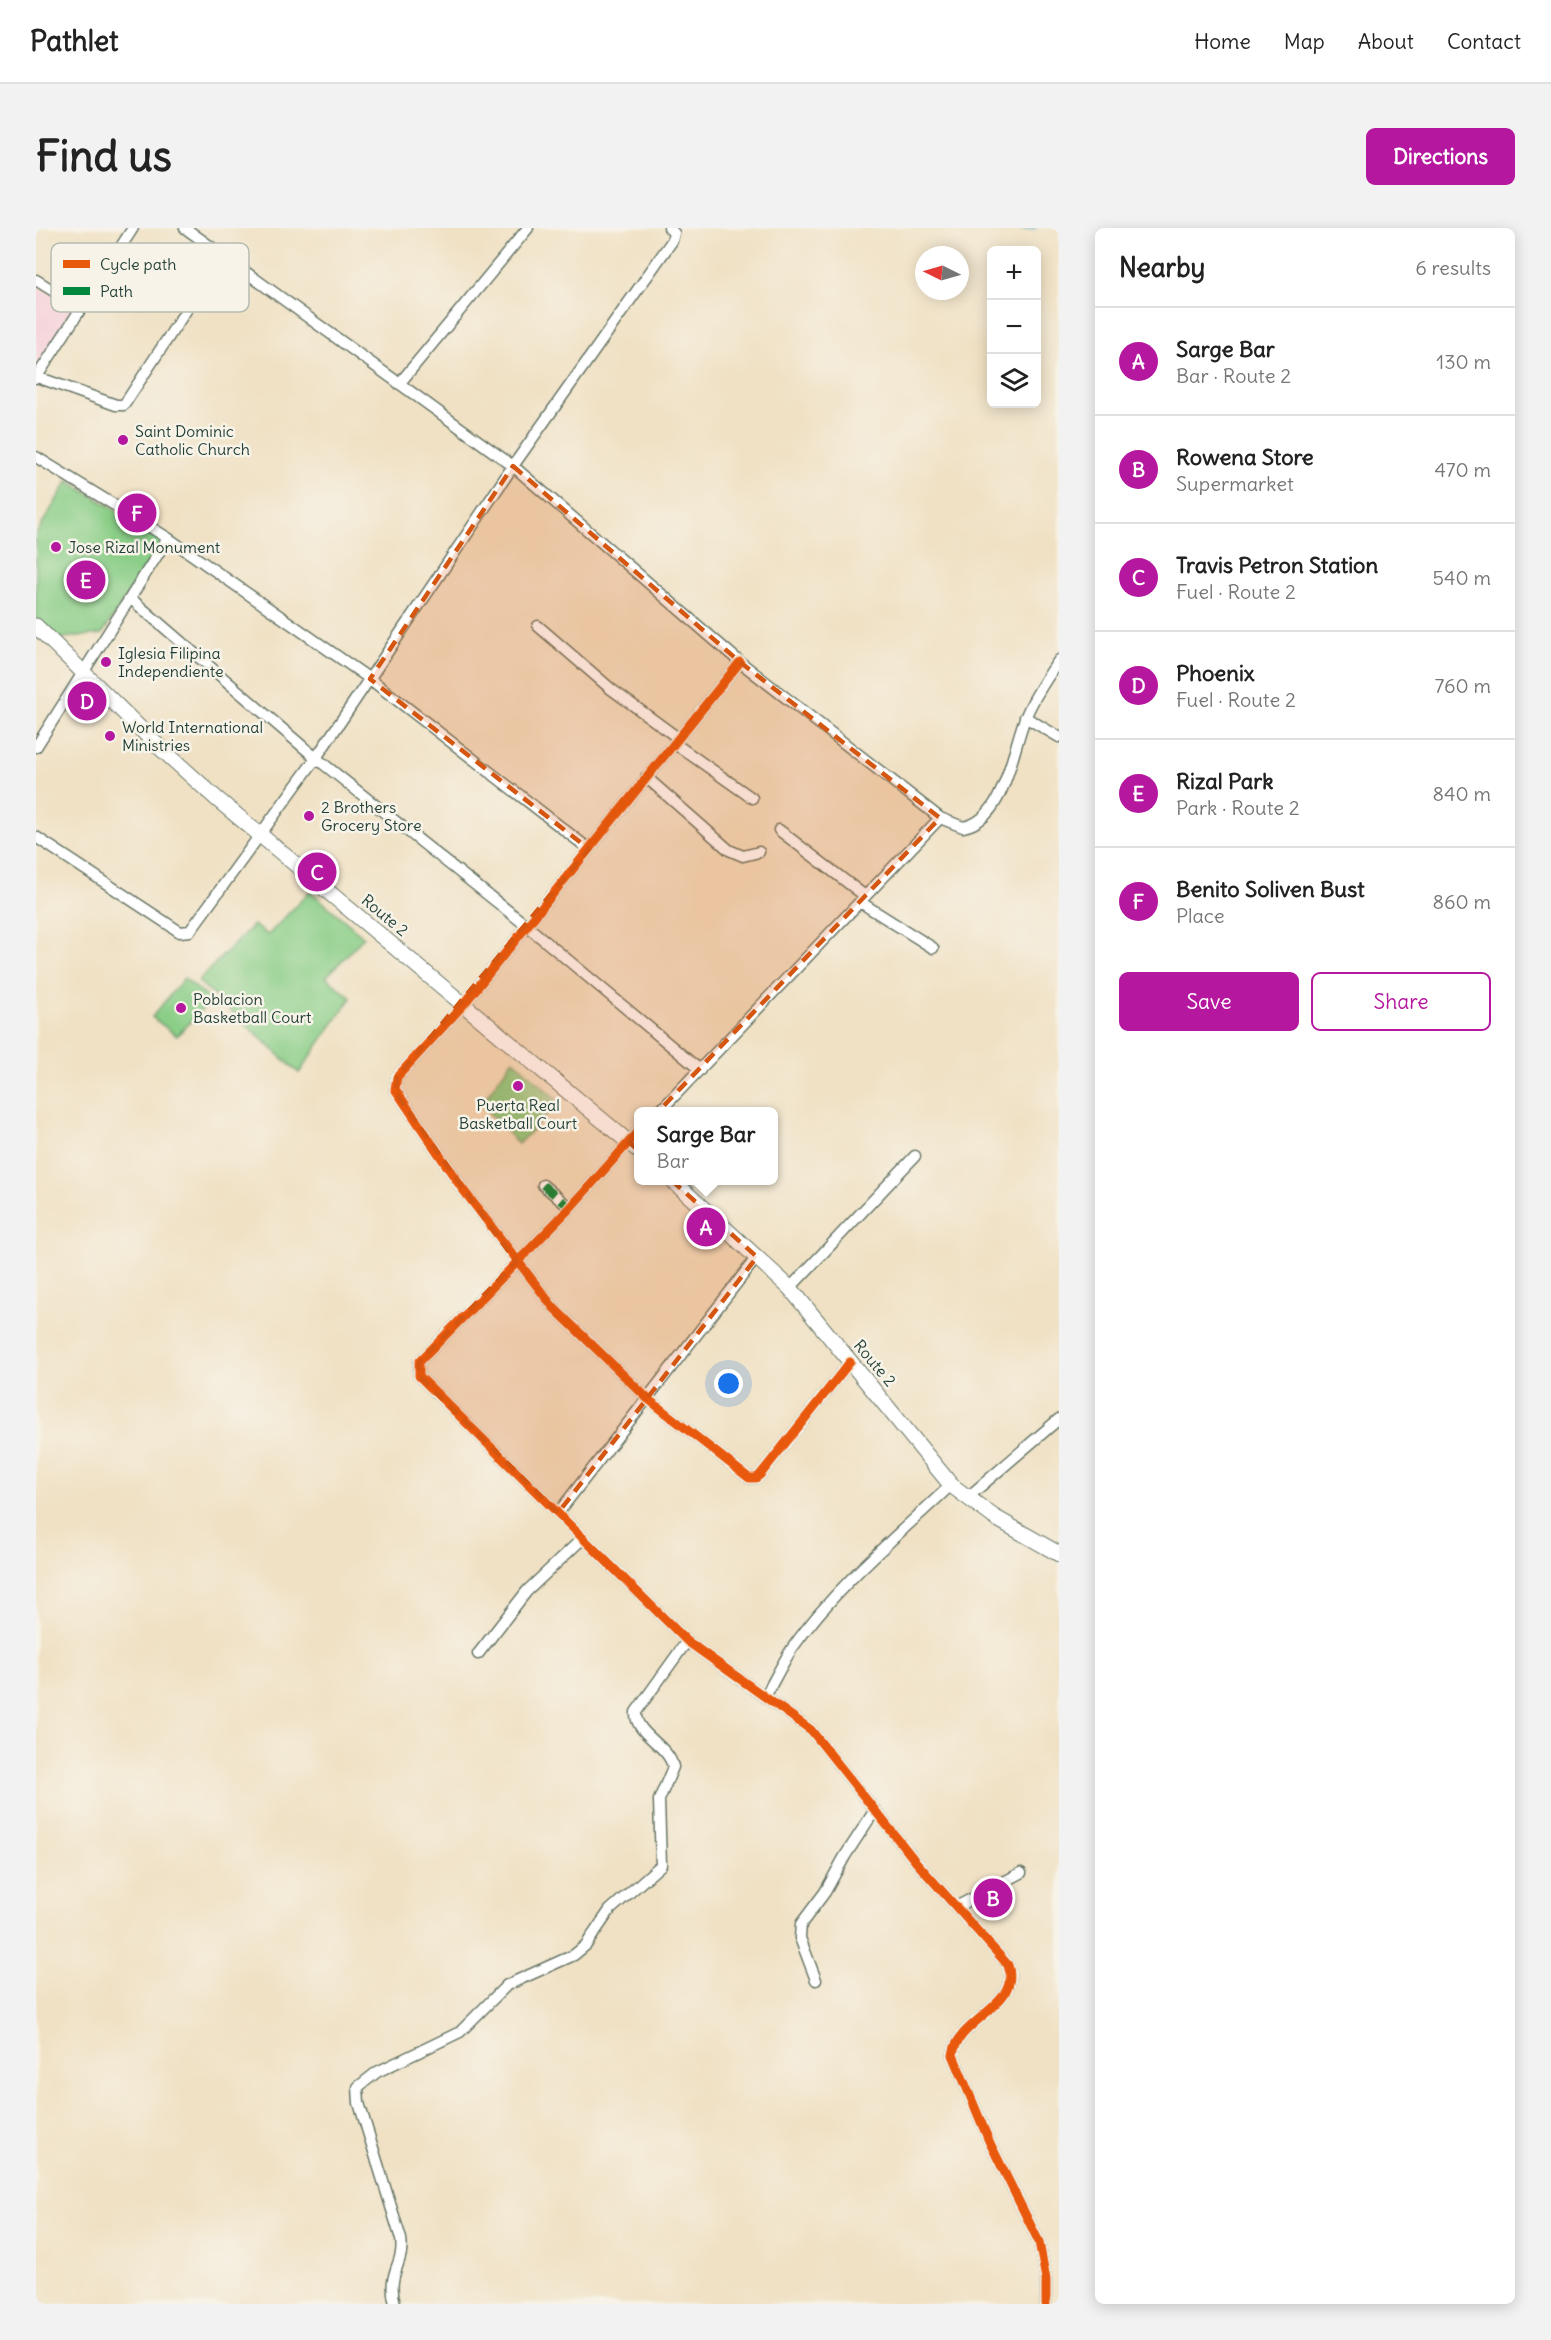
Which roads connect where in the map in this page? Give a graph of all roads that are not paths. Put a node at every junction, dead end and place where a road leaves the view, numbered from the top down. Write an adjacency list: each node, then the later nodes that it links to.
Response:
1 (133, 228): 5 (street)
2 (185, 228): 6 (street)
3 (528, 228): 13 (street)
4 (669, 228): 15 (street)
5 (123, 243)
6 (207, 243)
7 (249, 273): 13 (street)
8 (36, 280): 9 (street)
9 (51, 289)
10 (76, 312): 12 (street)
11 (185, 312): 12 (street)
12 (37, 377)
13 (399, 384): 15 (street)
14 (36, 458): 16 (street)
15 (513, 466): 21 (street); 23 (street)
16 (168, 538): 17 (street); 23 (street)
17 (130, 598): 22 (street); 28 (street)
18 (36, 626): 22 (highway, Route 2)
19 (538, 626): 26 (street)
20 (1059, 660): 24 (street)
21 (740, 662): 26 (street); 31 (street)
22 (85, 673): 27 (street); 33 (highway, Route 2)
23 (369, 679): 28 (street); 35 (street)
24 (1025, 717): 25 (street); 31 (street)
25 (1059, 737)
26 (676, 741): 29 (street); 30 (street)
27 (36, 747)
28 (316, 758): 33 (street); 38 (street)
29 (646, 777): 35 (street); 36 (street)
30 (752, 798)
31 (940, 818): 37 (street)
32 (778, 830): 37 (street)
33 (258, 834): 34 (street); 40 (highway, Route 2)
34 (36, 837)
35 (589, 849): 38 (street)
36 (759, 852)
37 (862, 899): 39 (street); 41 (street)
38 (527, 926): 40 (street); 41 (street)
39 (933, 948)
40 (464, 1004): 43 (highway, Route 2); 50 (street)
41 (700, 1070): 42 (street)
42 (664, 1107)
43 (634, 1140)
44 (634, 1142): 48 (street)
45 (915, 1156): 51 (street)
46 (543, 1185): 48 (street)
47 (678, 1185): 49 (highway, Route 2)
48 (570, 1208): 50 (street)
49 (758, 1257): 51 (highway, Route 2); 53 (street)
50 (516, 1262): 53 (street); 57 (street)
51 (790, 1288): 52 (highway, Route 2)
52 (850, 1362): 53 (street); 55 (highway, Route 2)
53 (648, 1399): 57 (street)
54 (1059, 1419): 56 (street)
55 (951, 1485): 56 (highway, Route 2); 62 (street)
56 (967, 1498): 59 (highway, Route 2)
57 (558, 1513): 58 (street)
58 (583, 1538): 60 (street); 61 (street)
59 (1059, 1554)
60 (687, 1641): 62 (street); 67 (street)
61 (478, 1654)
62 (766, 1695): 63 (street)
63 (875, 1810): 65 (street); 66 (street)
64 (1021, 1873): 65 (street)
65 (956, 1907): 68 (street)
66 (816, 1980)
67 (395, 2304)
68 (1047, 2304)

